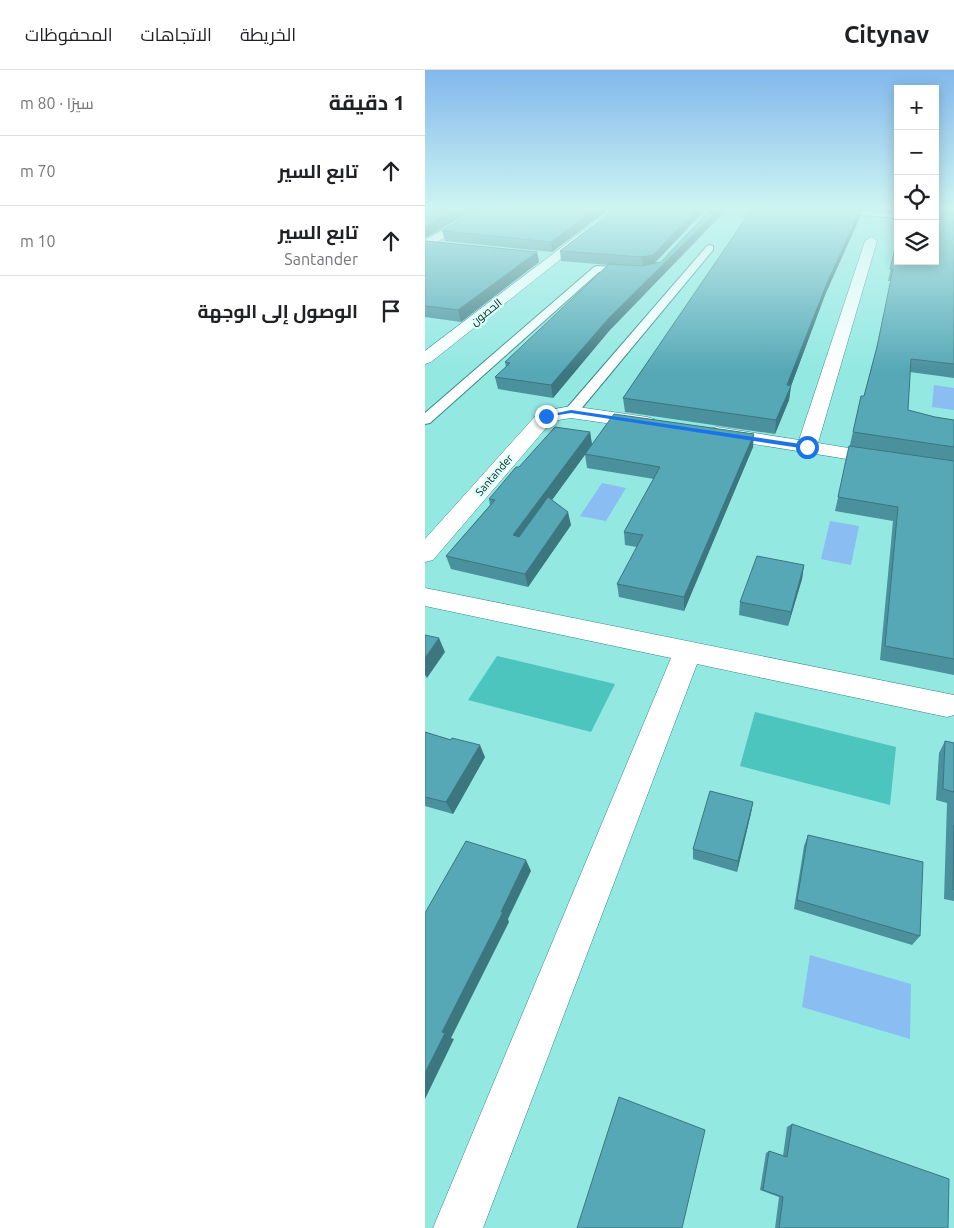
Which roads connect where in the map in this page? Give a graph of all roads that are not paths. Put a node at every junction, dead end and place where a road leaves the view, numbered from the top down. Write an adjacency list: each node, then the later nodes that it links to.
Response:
1 (549, 263): 5 (street, الحصون)
2 (697, 263): 6 (lane)
3 (864, 263): 10 (street)
4 (643, 272): 7 (lane)
5 (425, 359)
6 (571, 412): 8 (street, Santander); 12 (street, Santander)
7 (425, 420)
8 (669, 426)
9 (699, 431): 10 (street)
10 (807, 447): 11 (street)
11 (903, 461)
12 (425, 554)
13 (425, 597): 14 (street)
14 (687, 653): 15 (street); 16 (street)
15 (947, 705)
16 (458, 1228)

